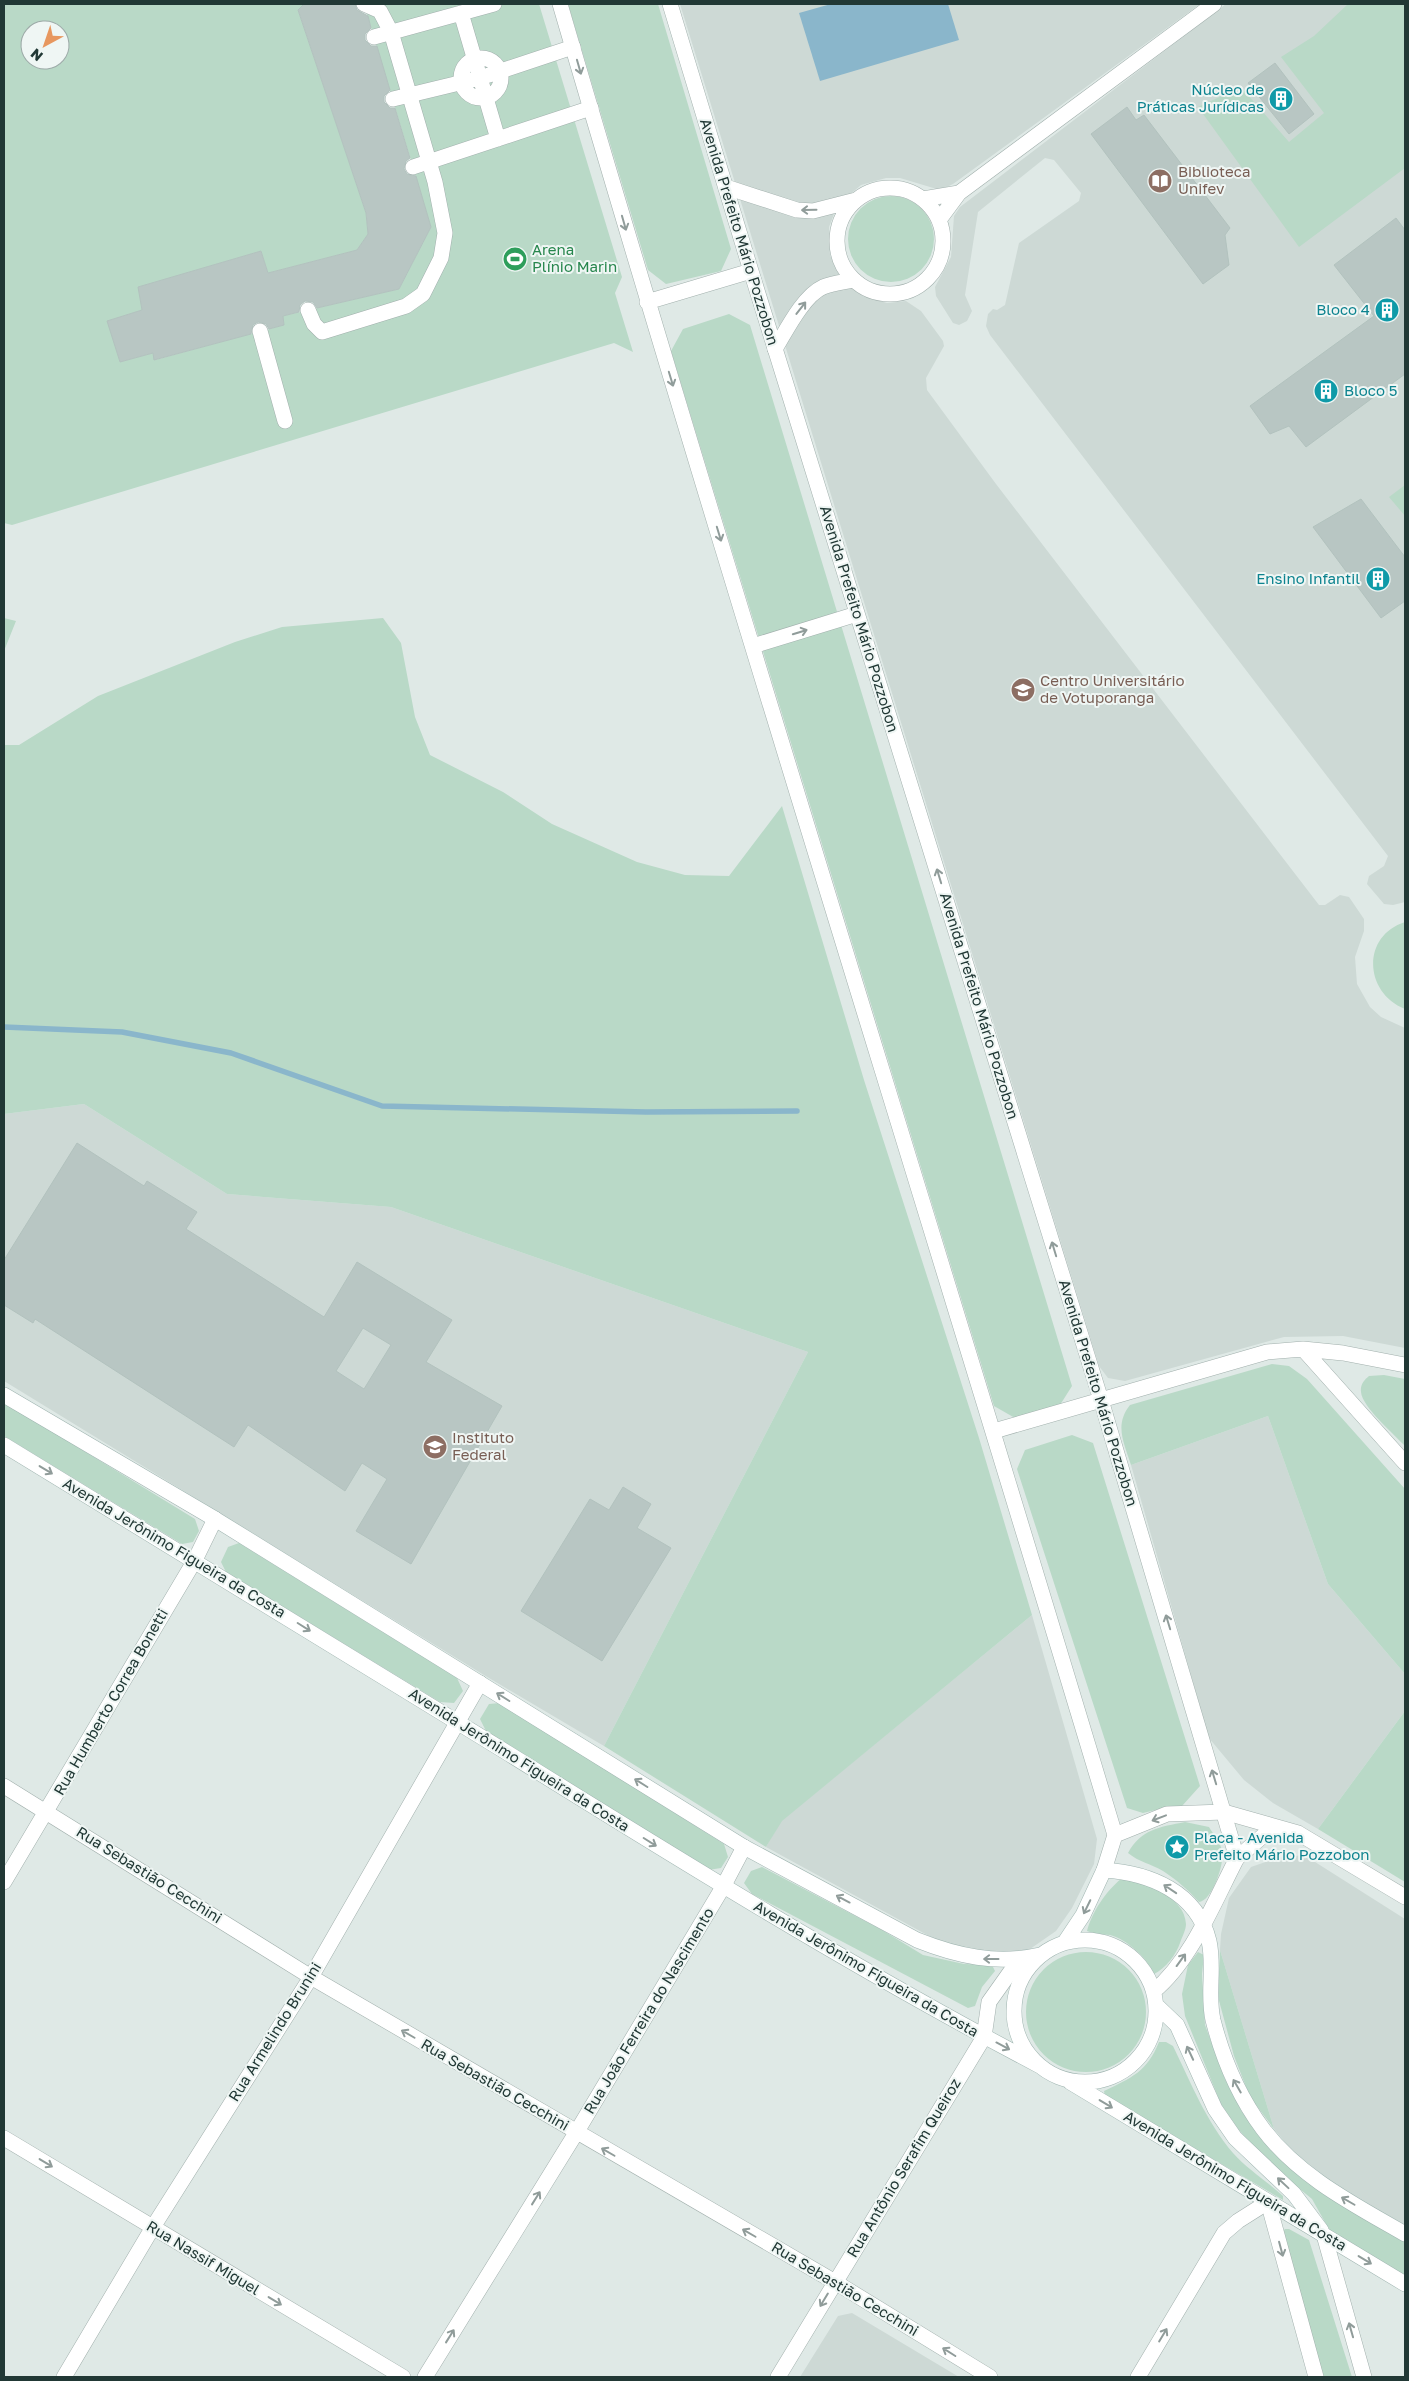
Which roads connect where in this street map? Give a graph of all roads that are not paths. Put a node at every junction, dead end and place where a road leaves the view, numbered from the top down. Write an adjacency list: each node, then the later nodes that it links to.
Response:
1 (364, 4): 7 (street)
2 (494, 4): 6 (street)
3 (560, 4): 9 (street)
4 (670, 4): 21 (street, Avenida Prefeito Mário Pozzobon)
5 (1214, 4): 22 (street)
6 (461, 13): 7 (street); 10 (street)
7 (391, 32): 8 (street); 14 (street)
8 (374, 36)
9 (573, 47): 11 (street); 17 (street, one-way to 17)
10 (474, 58): 11 (street); 12 (street); 13 (street)
11 (500, 71): 12 (street); 15 (street)
12 (480, 78): 13 (street); 15 (street)
13 (461, 82): 14 (street); 15 (street)
14 (409, 96): 16 (street); 19 (street)
15 (486, 98): 18 (street)
16 (393, 99)
17 (591, 108): 18 (street); 28 (street, one-way to 28)
18 (498, 139): 19 (street)
19 (428, 162): 20 (street); 29 (street)
20 (413, 167)
21 (726, 187): 24 (street, one-way to 21); 26 (street, Avenida Prefeito Mário Pozzobon)
22 (959, 193): 23 (street); 25 (street)
23 (923, 199): 24 (street); 25 (street)
24 (856, 200): 27 (street)
25 (939, 220): 27 (street)
26 (751, 271): 28 (street); 31 (street, Avenida Prefeito Mário Pozzobon)
27 (854, 280): 31 (street, one-way to 27)
28 (647, 302): 34 (street, one-way to 34)
29 (308, 310)
30 (260, 331): 32 (street)
31 (775, 349): 33 (street, Avenida Prefeito Mário Pozzobon)
32 (285, 421)
33 (857, 614): 34 (street, one-way to 33); 38 (street, Avenida Prefeito Mário Pozzobon, one-way to 33)
34 (753, 646): 39 (street)
35 (1303, 1349): 36 (street); 38 (street); 41 (street)
36 (1405, 1365)
37 (4, 1395): 42 (street)
38 (1101, 1400): 39 (street); 48 (street, Avenida Prefeito Mário Pozzobon, one-way to 38)
39 (994, 1431): 50 (street)
40 (4, 1444): 43 (street, Avenida Jerônimo Figueira da Costa, one-way to 43)
41 (1405, 1462)
42 (215, 1519): 43 (street, Rua Humberto Correa Bonetti); 44 (street)
43 (195, 1560): 45 (street, Avenida Jerônimo Figueira da Costa, one-way to 45); 47 (street, Rua Humberto Correa Bonetti)
44 (480, 1682): 45 (street, Rua Armelindo Brunini); 51 (street, one-way to 44)
45 (458, 1723): 55 (street, Avenida Jerônimo Figueira da Costa, one-way to 55); 61 (street, Rua Armelindo Brunini)
46 (4, 1786): 47 (street, Rua Sebastião Cecchini)
47 (47, 1811): 54 (street, Rua Humberto Correa Bonetti); 61 (street, Rua Sebastião Cecchini)
48 (1224, 1812): 49 (street); 50 (street, one-way to 50); 52 (street, Avenida Prefeito Mário Pozzobon)
49 (1298, 1833): 52 (street); 56 (street)
50 (1115, 1835): 53 (street)
51 (744, 1847): 55 (street, Rua João Ferreira do Nascimento); 59 (street, one-way to 51)
52 (1237, 1858): 57 (street)
53 (1104, 1870): 57 (street, one-way to 53); 58 (street, one-way to 58)
54 (4, 1882)
55 (723, 1887): 63 (street, Avenida Jerônimo Figueira da Costa); 66 (street, Rua João Ferreira do Nascimento)
56 (1405, 1897)
57 (1202, 1924): 62 (street, one-way to 57); 70 (street, one-way to 57)
58 (1065, 1942): 59 (street); 62 (street)
59 (1040, 1955): 60 (street)
60 (1028, 1968): 63 (street, Rua Antônio Serafim Queiroz); 64 (street)
61 (310, 1977): 66 (street, Rua Sebastião Cecchini, one-way to 61); 69 (street, Rua Armelindo Brunini)
62 (1155, 1998): 65 (street); 71 (street, one-way to 62)
63 (984, 2037): 64 (street, Avenida Jerônimo Figueira da Costa, one-way to 64); 72 (street, Rua Antônio Serafim Queiroz)
64 (1040, 2066): 65 (street)
65 (1064, 2079): 68 (street, Avenida Jerônimo Figueira da Costa, one-way to 68)
66 (576, 2133): 72 (street, Rua Sebastião Cecchini, one-way to 66); 76 (street, Rua João Ferreira do Nascimento, one-way to 66)
67 (4, 2138): 69 (street, Rua Nassif Miguel, one-way to 69)
68 (1268, 2202): 71 (street, Avenida Jerônimo Figueira da Costa); 79 (street, one-way to 68); 80 (street, one-way to 80)
69 (153, 2227): 74 (street, Rua Armelindo Brunini); 75 (street, Rua Nassif Miguel, one-way to 75)
70 (1405, 2234)
71 (1324, 2235): 73 (street, Avenida Jerônimo Figueira da Costa, one-way to 73); 81 (street, one-way to 71)
72 (835, 2282): 77 (street, Rua Antônio Serafim Queiroz, one-way to 77); 78 (street, Rua Sebastião Cecchini, one-way to 72)
73 (1405, 2284)
74 (64, 2377)
75 (403, 2377)
76 (425, 2377)
77 (778, 2377)
78 (990, 2377)
79 (1138, 2377)
80 (1316, 2377)
81 (1364, 2377)

